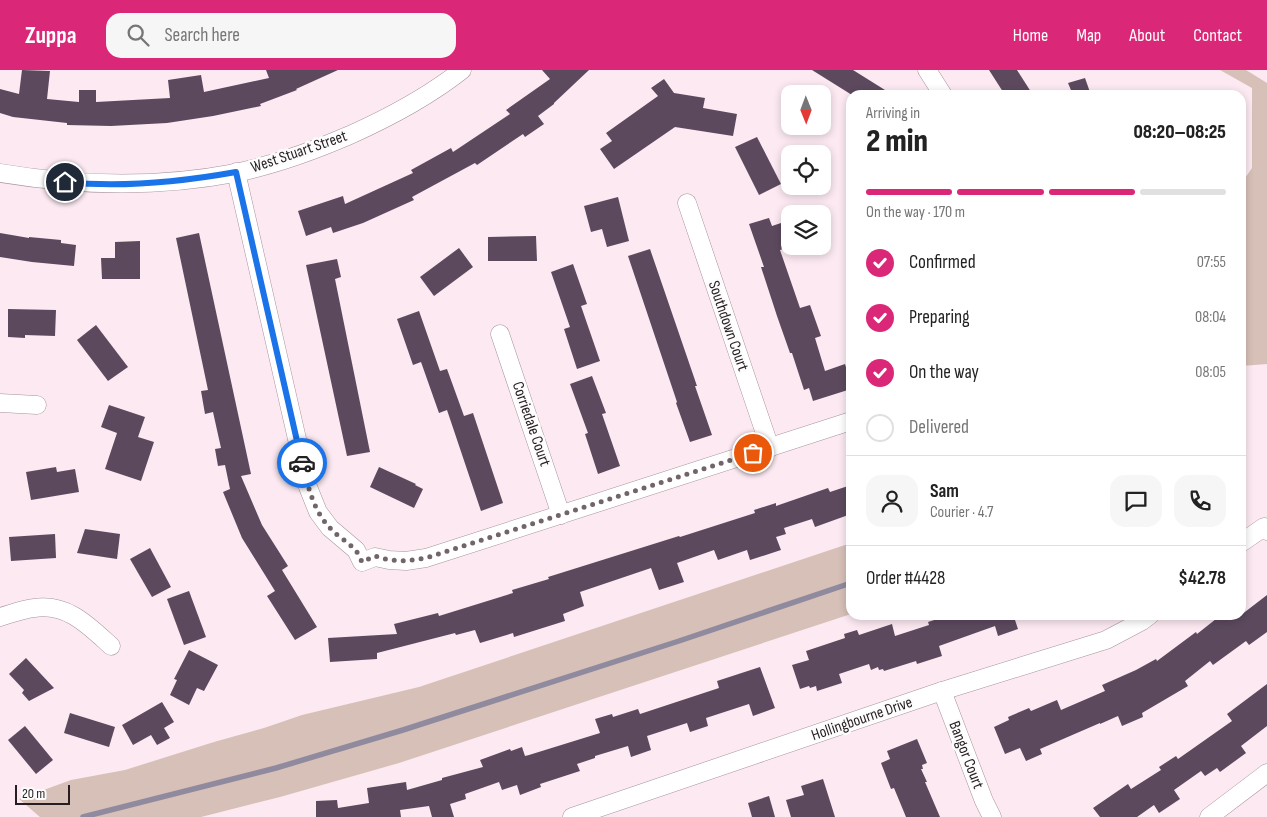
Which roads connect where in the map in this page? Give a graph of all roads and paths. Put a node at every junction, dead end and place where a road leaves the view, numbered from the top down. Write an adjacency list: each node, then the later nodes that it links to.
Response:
1 (462, 70): 4 (street, West Stuart Street)
2 (927, 70): 3 (street)
3 (940, 90)
4 (236, 172): 5 (street, West Stuart Street); 12 (street)
5 (0, 173)
6 (687, 203): 11 (street, Southdown Court)
7 (500, 334): 12 (street, Corriedale Court)
8 (0, 403): 9 (street)
9 (37, 405)
10 (846, 423): 11 (street)
11 (770, 448): 12 (street)
12 (561, 515)
13 (1267, 531): 14 (street)
14 (1246, 540)
15 (0, 617): 17 (street)
16 (1143, 620): 18 (street, Hollingbourne Drive)
17 (111, 646)
18 (942, 691): 20 (street, Hollingbourne Drive); 21 (street, Bangor Court)
19 (1267, 773): 22 (street)
20 (572, 817)
21 (992, 817)
22 (1209, 817)

